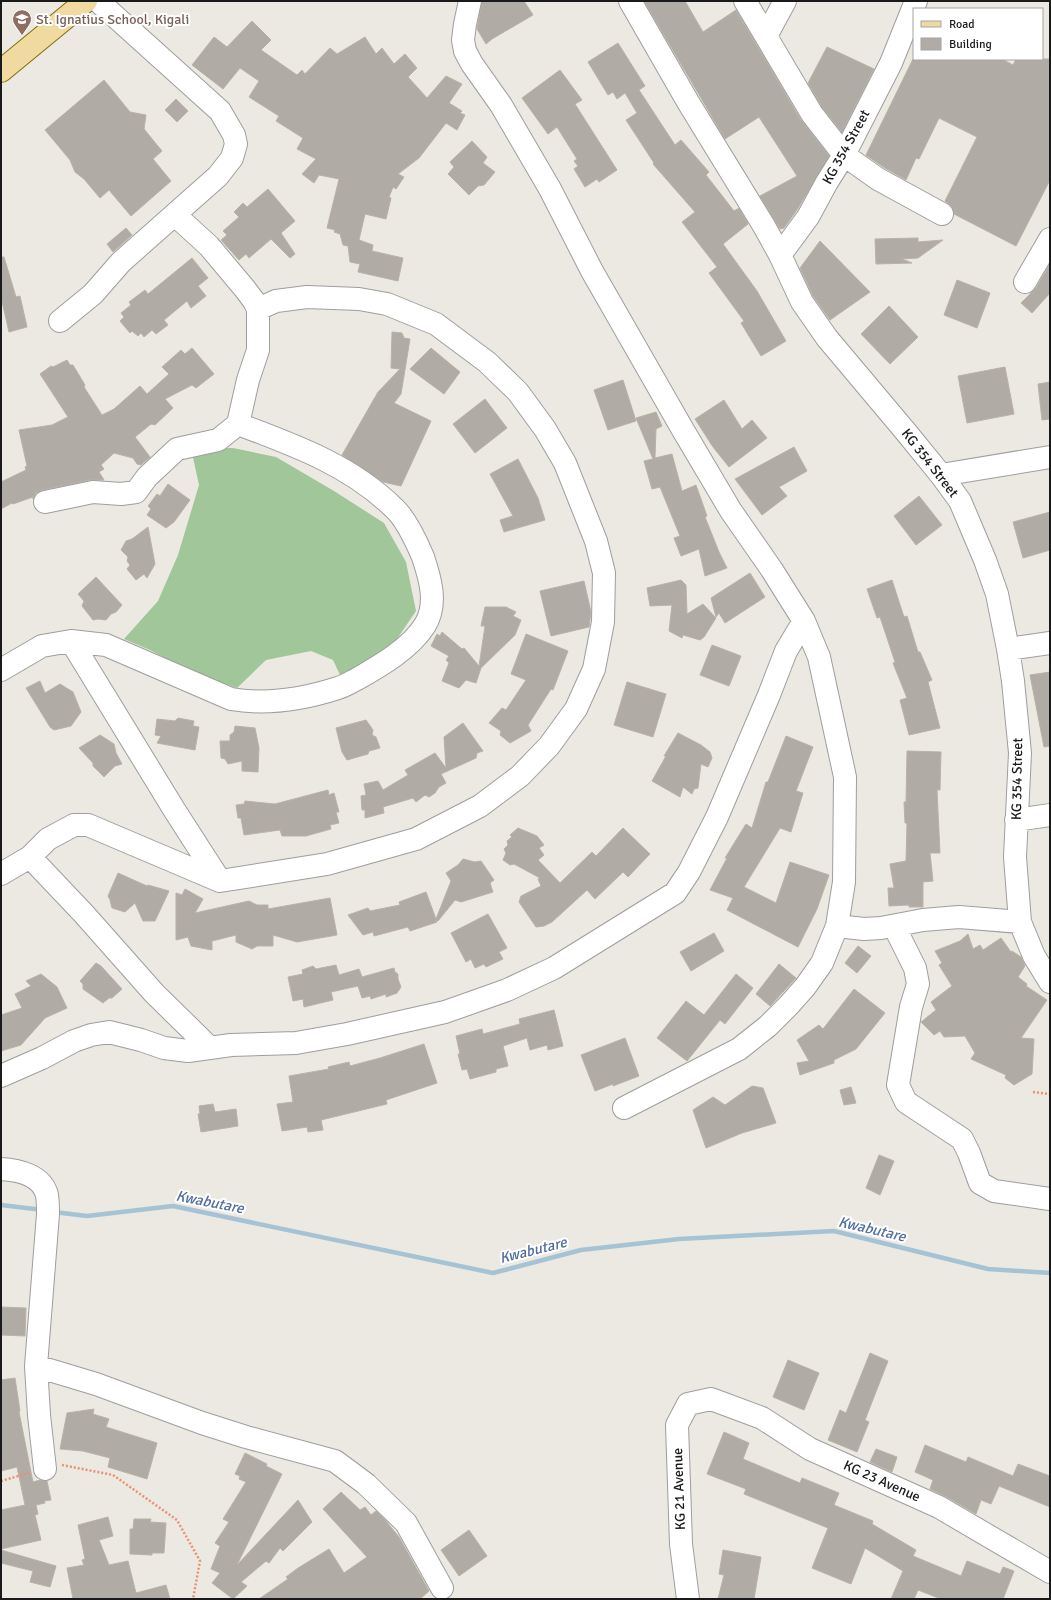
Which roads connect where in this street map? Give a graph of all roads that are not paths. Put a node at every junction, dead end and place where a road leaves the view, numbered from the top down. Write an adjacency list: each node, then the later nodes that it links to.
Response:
1 (86, 1): 9 (main road)
2 (98, 1): 12 (street)
3 (470, 1): 22 (street)
4 (630, 1): 14 (street)
5 (745, 1): 8 (street)
6 (785, 1): 8 (street)
7 (913, 8): 10 (street, KG 354 Street)
8 (766, 36): 10 (street)
9 (1, 71)
10 (844, 155): 11 (street); 14 (street, KG 354 Street)
11 (942, 214)
12 (175, 215): 16 (street); 17 (street)
13 (1050, 239): 15 (street)
14 (780, 255): 20 (street, KG 354 Street)
15 (1025, 282)
16 (258, 309): 18 (street); 31 (street)
17 (60, 321)
18 (238, 424): 21 (street); 23 (street)
19 (1050, 457): 20 (street)
20 (941, 475): 25 (street, KG 354 Street)
21 (45, 502)
22 (804, 621): 33 (street); 36 (street)
23 (71, 641): 26 (street); 31 (street)
24 (1050, 643): 25 (street)
25 (1008, 649): 28 (street, KG 354 Street)
26 (1, 670)
27 (1050, 815): 28 (street)
28 (1016, 820): 32 (street, KG 354 Street)
29 (30, 856): 30 (street); 31 (street); 36 (street)
30 (1, 874)
31 (220, 881)
32 (1020, 922): 34 (street); 35 (street, KG 354 Street)
33 (837, 926): 34 (street); 38 (street)
34 (894, 926): 40 (street)
35 (1050, 982)
36 (209, 1047): 37 (street)
37 (1, 1076)
38 (624, 1108)
39 (1, 1169): 41 (street)
40 (1050, 1200)
41 (36, 1366): 43 (street); 45 (street)
42 (711, 1399): 44 (street, KG 23 Avenue); 46 (street, KG 21 Avenue)
43 (45, 1469)
44 (1050, 1572)
45 (442, 1588)
46 (688, 1599)

